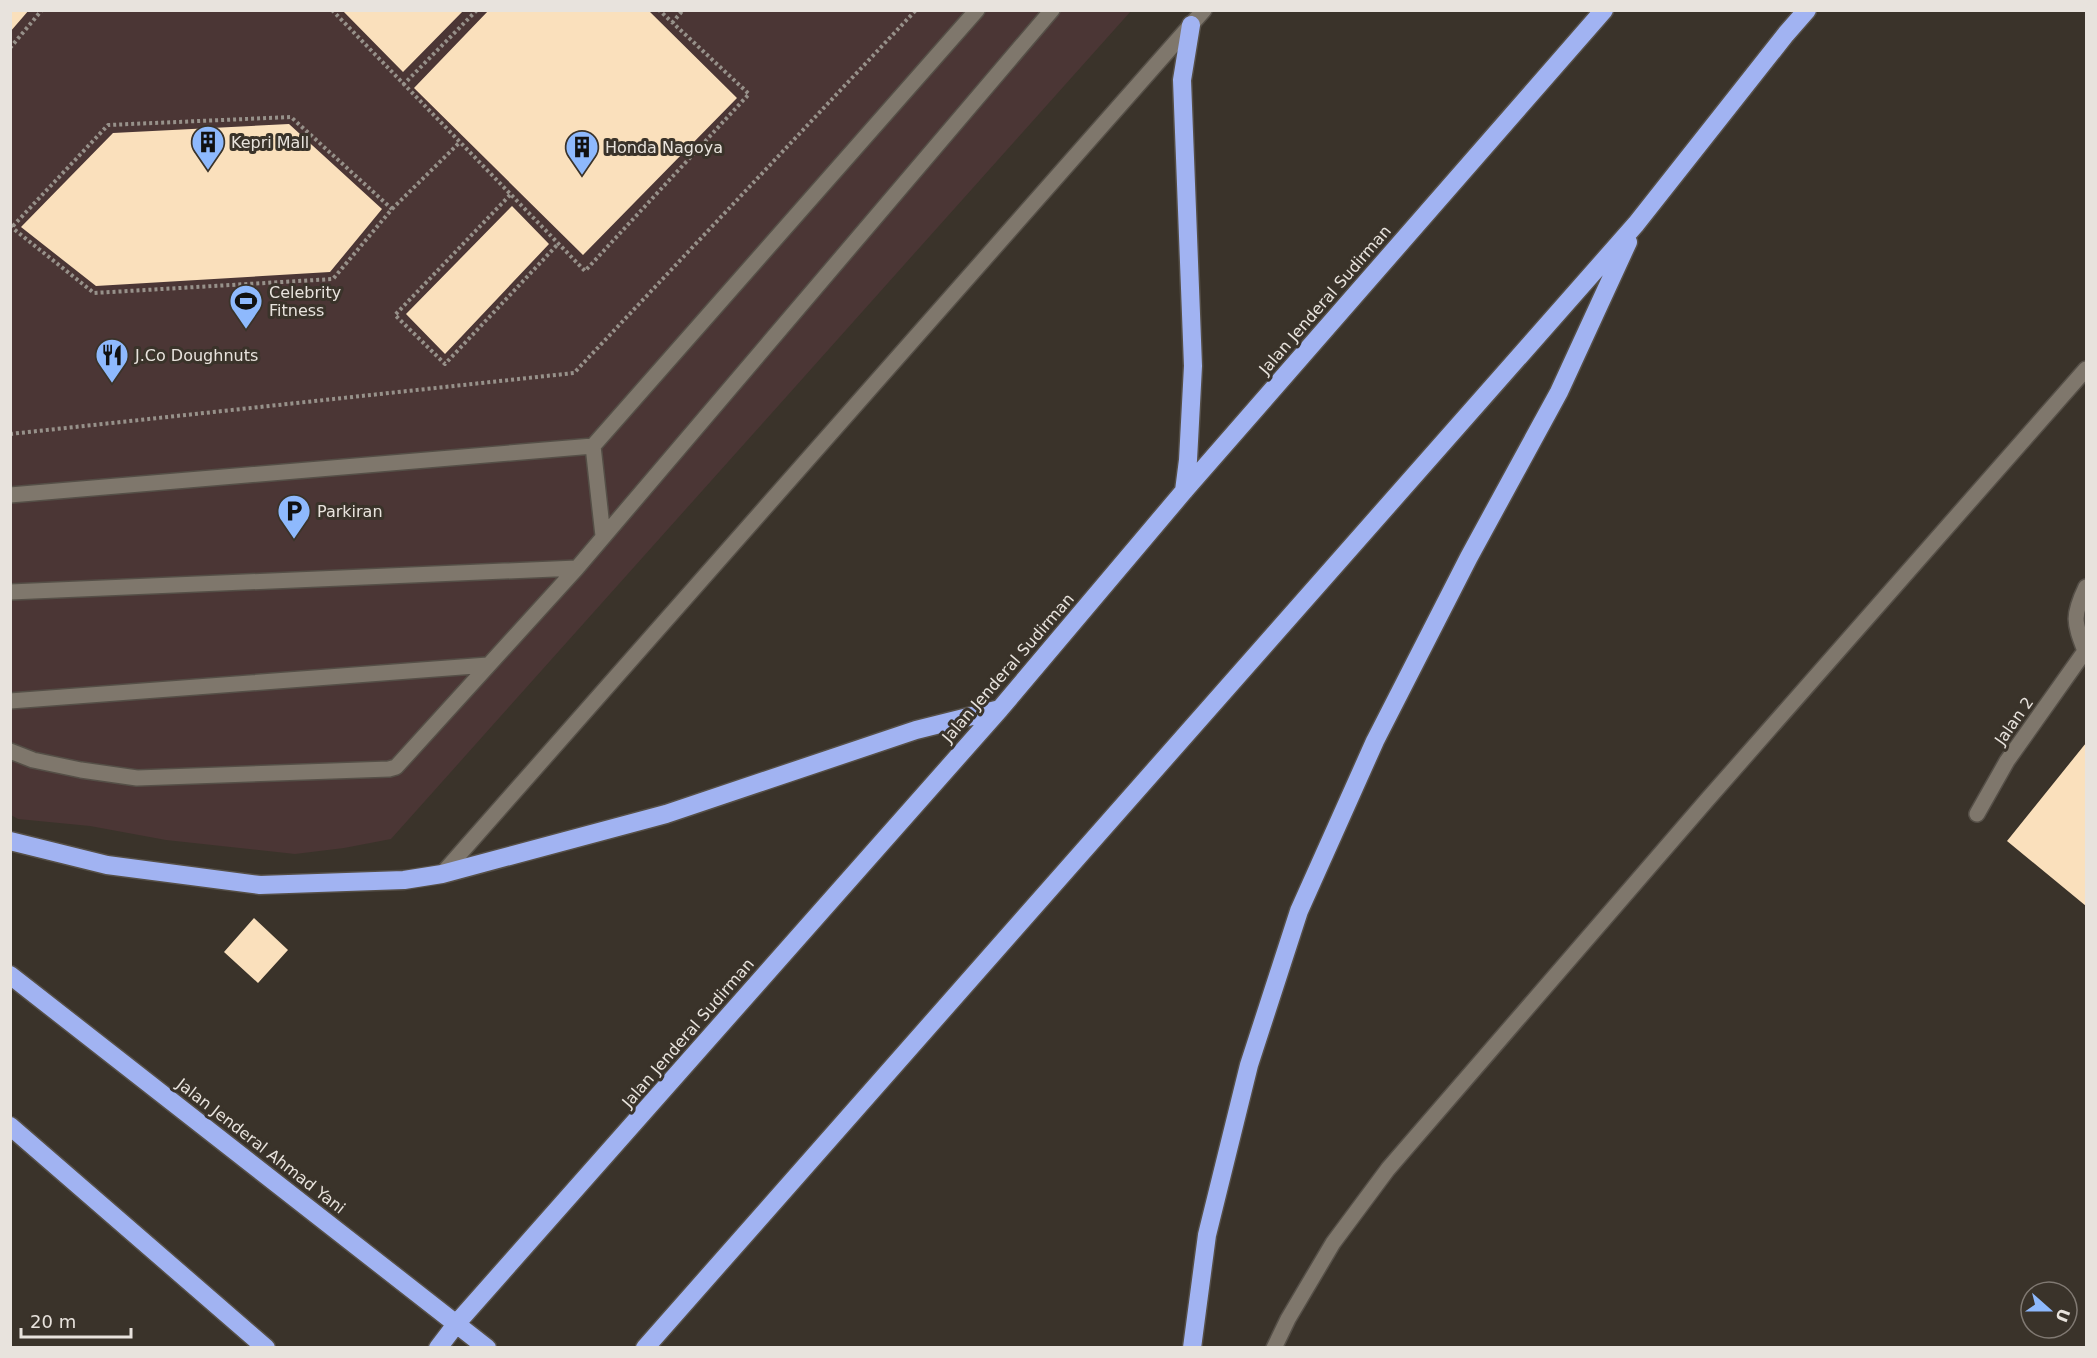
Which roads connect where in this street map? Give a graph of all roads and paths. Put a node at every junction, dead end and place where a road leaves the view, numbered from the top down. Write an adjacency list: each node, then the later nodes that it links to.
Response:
1 (42, 10): 14 (path)
2 (332, 10): 15 (path)
3 (477, 10): 15 (path)
4 (659, 10): 12 (path)
5 (683, 10): 12 (path)
6 (916, 10): 24 (path)
7 (977, 10): 25 (street)
8 (1052, 10): 28 (street)
9 (1204, 10): 13 (street)
10 (1604, 10): 26 (highway, Jalan Jenderal Sudirman)
11 (1807, 10): 19 (highway)
12 (672, 23): 21 (path)
13 (1191, 25): 26 (highway); 39 (street)
14 (10, 48)
15 (403, 85): 16 (path)
16 (459, 143): 17 (path); 18 (path)
17 (510, 195): 21 (path); 21 (path)
18 (392, 209): 20 (path); 20 (path)
19 (1636, 224): 46 (highway); 47 (highway)
20 (11, 226)
21 (558, 244)
22 (2086, 369): 23 (street)
23 (2081, 383): 48 (street)
24 (10, 434)
25 (593, 446): 27 (street); 28 (street)
26 (1184, 491): 35 (highway, Jalan Jenderal Sudirman)
27 (10, 495)
28 (603, 536): 29 (street)
29 (577, 567): 31 (street); 33 (street)
30 (2086, 587): 32 (street)
31 (10, 592)
32 (2086, 651): 37 (street, Jalan 2)
33 (488, 665): 34 (street); 36 (street)
34 (10, 701)
35 (1000, 709): 39 (highway); 42 (highway, Jalan Jenderal Sudirman)
36 (10, 751)
37 (1977, 814)
38 (10, 841): 39 (highway)
39 (442, 874)
40 (10, 975): 42 (highway, Jalan Jenderal Ahmad Yani)
41 (10, 1126): 43 (highway)
42 (457, 1323): 44 (highway, Jalan Jenderal Sudirman); 45 (highway, Jalan Jenderal Ahmad Yani)
43 (266, 1347)
44 (438, 1347)
45 (487, 1347)
46 (645, 1347)
47 (1192, 1347)
48 (1275, 1347)

